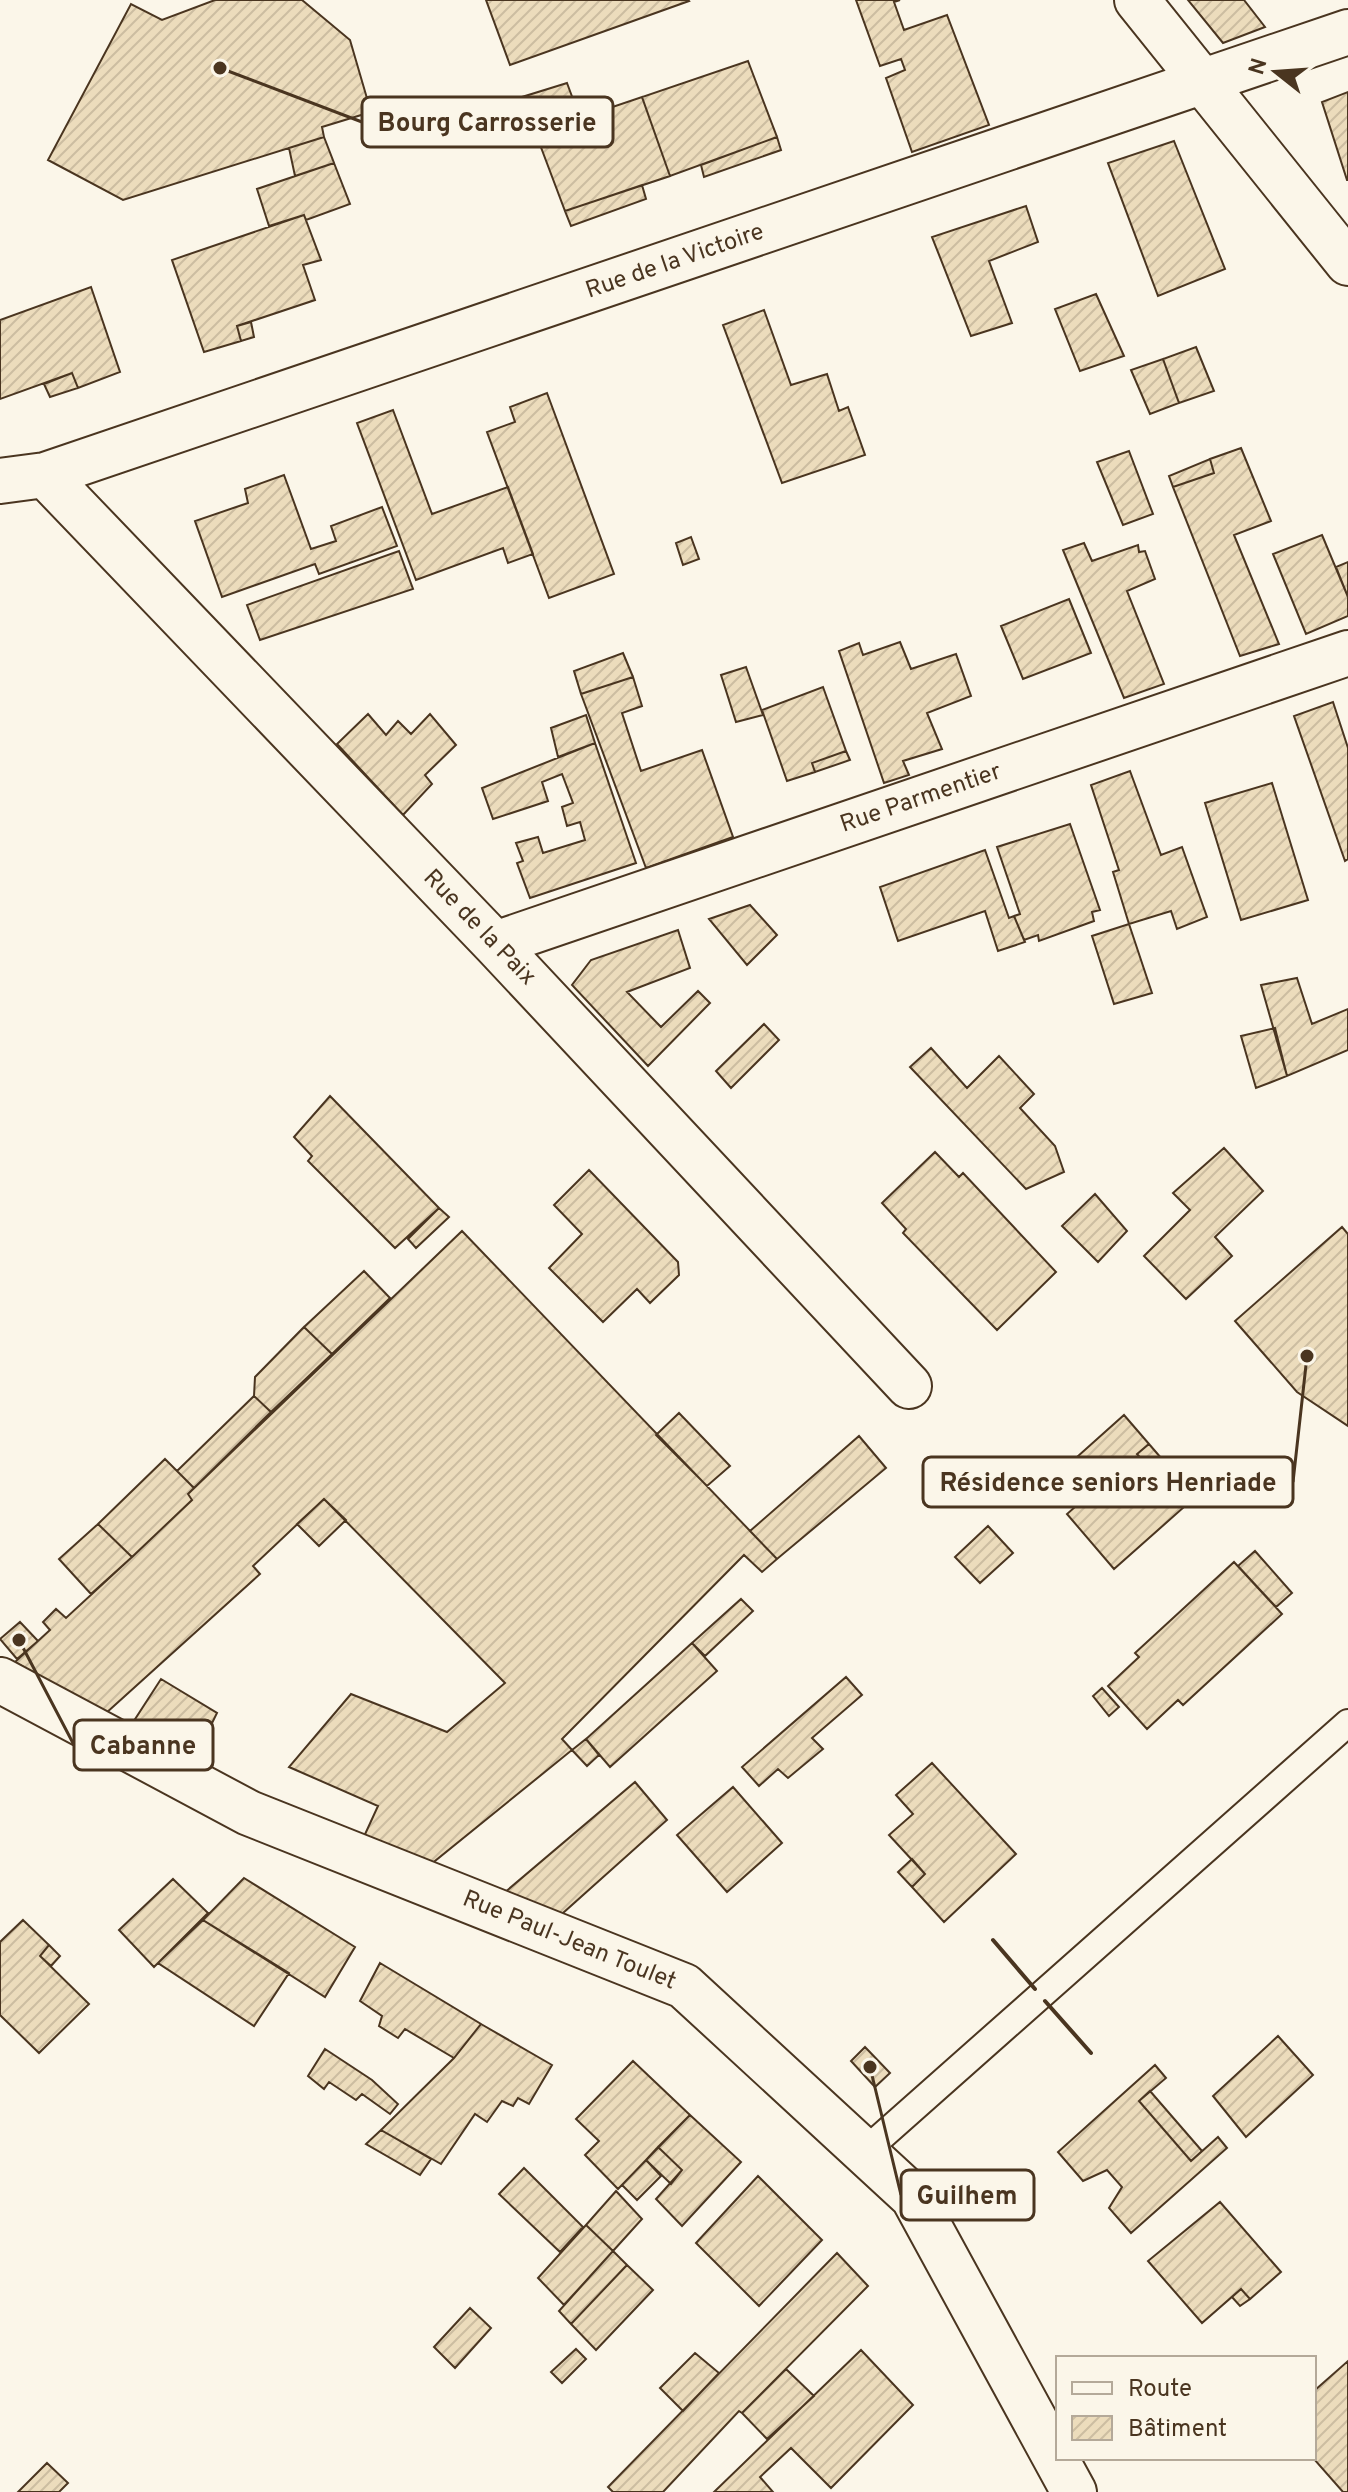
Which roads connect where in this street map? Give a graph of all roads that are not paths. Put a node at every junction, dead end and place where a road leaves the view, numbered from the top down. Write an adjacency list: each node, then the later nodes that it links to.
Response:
1 (1137, 0): 3 (street)
2 (1348, 32): 3 (street, Rue de la Victoire)
3 (1205, 82): 4 (street); 5 (street, Rue de la Victoire)
4 (1348, 263)
5 (45, 475): 6 (street, Rue de la Victoire); 8 (street, Rue de la Paix)
6 (0, 481)
7 (1348, 653): 8 (street, Rue Parmentier)
8 (495, 944): 9 (street, Rue de la Paix)
9 (909, 1386)
10 (0, 1680): 12 (street, Rue Paul-Jean Toulet)
11 (1348, 1723): 12 (lane)
12 (864, 2152): 13 (street, Rue Paul-Jean Toulet)
13 (1056, 2459)
14 (1057, 2460): 15 (street, Rue Paul-Jean Toulet)
15 (1074, 2492)

